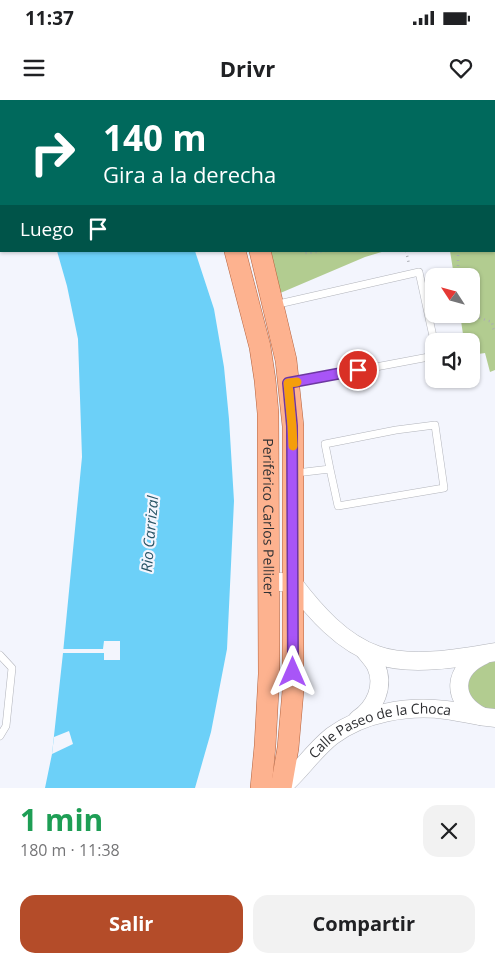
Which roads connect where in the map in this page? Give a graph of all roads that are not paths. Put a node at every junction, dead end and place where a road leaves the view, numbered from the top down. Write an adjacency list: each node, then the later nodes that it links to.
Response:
1 (235, 252): 9 (main road, Periférico Carlos Pellicer)
2 (260, 252): 3 (main road)
3 (273, 305): 4 (lane); 6 (main road)
4 (432, 333)
5 (425, 358): 6 (lane)
6 (288, 383): 8 (main road)
7 (330, 469): 7 (lane); 8 (lane)
8 (293, 473): 10 (main road)
9 (269, 582): 10 (street); 17 (main road, Periférico Carlos Pellicer)
10 (293, 583): 11 (street); 17 (main road)
11 (362, 648): 12 (street); 15 (street)
12 (491, 652): 14 (street)
13 (0, 655): 16 (lane)
14 (489, 718): 15 (street, Calle Paseo de la Choca)
15 (343, 729): 17 (street, Calle Paseo de la Choca)
16 (0, 736)
17 (271, 787)

